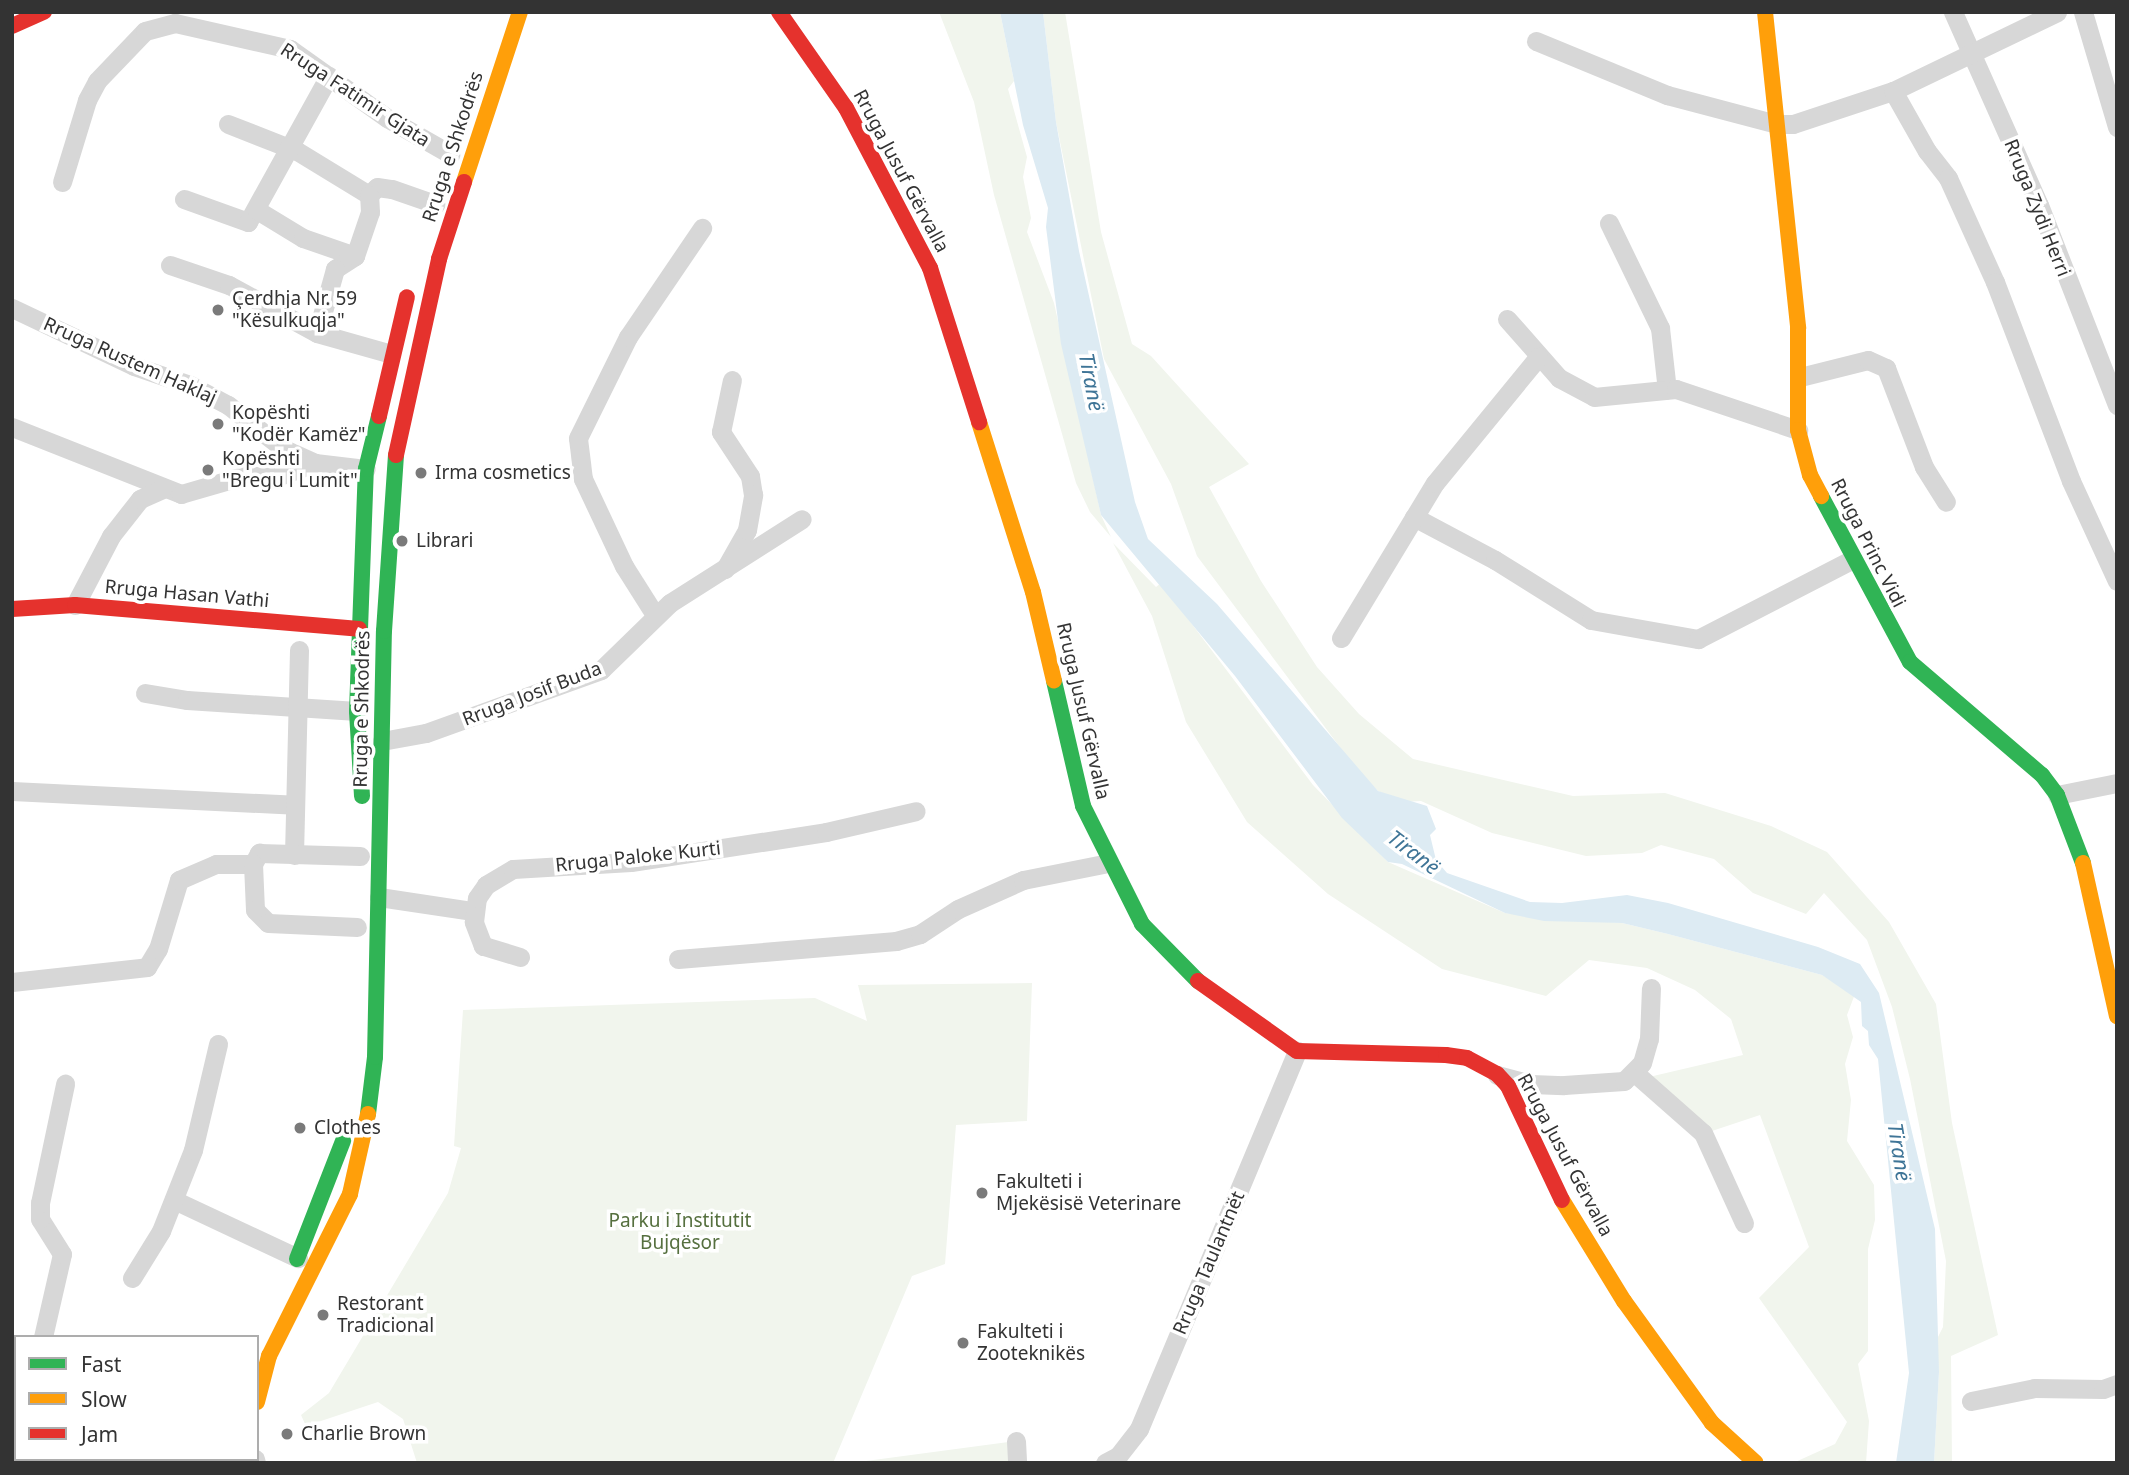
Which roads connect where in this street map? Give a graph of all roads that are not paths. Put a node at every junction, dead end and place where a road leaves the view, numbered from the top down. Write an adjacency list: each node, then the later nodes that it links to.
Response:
1 (44, 12): 8 (street)
2 (520, 12): 52 (street, Rruga e Shkodrës)
3 (779, 12): 67 (street, Rruga Jusuf Gërvalla)
4 (1765, 12): 14 (street, Rruga Princ Vidi)
5 (1953, 12): 10 (street, Rruga Zydi Herri)
6 (2057, 12): 10 (street)
7 (2083, 12): 15 (street)
8 (12, 26)
9 (1536, 41): 14 (street)
10 (1970, 54): 12 (street); 36 (street, Rruga Zydi Herri)
11 (329, 76): 16 (street); 17 (street, Rruga Fatimir Gjata); 18 (street, Rruga Fatimir Gjata)
12 (1894, 91): 14 (street); 47 (street)
13 (228, 124): 16 (street)
14 (1777, 124): 33 (street, Rruga Princ Vidi)
15 (2117, 127)
16 (291, 148): 19 (street); 22 (street)
17 (451, 154)
18 (62, 182)
19 (369, 195): 21 (street); 25 (street)
20 (184, 199): 22 (street)
21 (435, 205)
22 (257, 210): 25 (street)
23 (1609, 223): 35 (street)
24 (702, 228): 50 (street)
25 (355, 256): 30 (street)
26 (170, 265): 30 (street)
27 (411, 282): 31 (street, Rruga e Shkodrës)
28 (12, 308): 39 (street, Rruga Rustem Haklaj)
29 (1507, 319): 32 (street)
30 (317, 333): 31 (street)
31 (391, 354): 40 (street, Rruga e Shkodrës)
32 (1538, 358): 35 (street); 43 (street)
33 (1800, 377): 38 (street, Rruga Princ Vidi); 42 (street)
34 (732, 380): 46 (street)
35 (1667, 390): 38 (street)
36 (2117, 405)
37 (12, 427): 41 (street)
38 (1798, 430): 45 (street, Rruga Princ Vidi)
39 (315, 463): 40 (street); 41 (street)
40 (366, 469): 51 (street, Rruga e Shkodrës)
41 (162, 489): 48 (street)
42 (1946, 502)
43 (1414, 517): 45 (street); 53 (street)
44 (802, 519): 46 (street, Rruga Josif Buda)
45 (1853, 559): 61 (street, Rruga Princ Vidi)
46 (725, 570): 50 (street, Rruga Josif Buda)
47 (2117, 581)
48 (75, 606): 49 (street, Rruga Hasan Vathi); 51 (street, Rruga Hasan Vathi)
49 (12, 609)
50 (656, 615): 58 (street, Rruga Josif Buda)
51 (359, 629): 52 (street, Rruga Hasan Vathi); 57 (street, Rruga e Shkodrës)
52 (384, 631): 58 (street, Rruga e Shkodrës)
53 (1342, 638)
54 (299, 650): 56 (street)
55 (145, 693): 56 (street)
56 (298, 707): 57 (street); 62 (street)
57 (356, 711): 64 (street, Rruga e Shkodrës)
58 (382, 741): 70 (street, Rruga e Shkodrës)
59 (2117, 783): 61 (street)
60 (12, 791): 62 (street)
61 (2057, 796): 78 (street, Rruga Princ Vidi)
62 (295, 805): 66 (street)
63 (916, 811): 71 (street, Rruga Paloke Kurti)
64 (361, 817)
65 (360, 850): 66 (street); 69 (street)
66 (294, 855): 68 (street)
67 (1108, 863): 75 (street); 80 (street, Rruga Jusuf Gërvalla)
68 (253, 864): 72 (street); 76 (street)
69 (359, 880)
70 (379, 897): 71 (street); 94 (street, Rruga e Shkodrës)
71 (473, 911): 74 (street)
72 (357, 921): 73 (street)
73 (356, 951)
74 (520, 957)
75 (678, 959)
76 (12, 982)
77 (1651, 988): 82 (street)
78 (2117, 1016)
79 (218, 1044): 87 (street)
80 (1297, 1051): 81 (street, Rruga Jusuf Gërvalla); 98 (street, Rruga Taulantnët)
81 (1497, 1074): 84 (street); 85 (street, Rruga Jusuf Gërvalla)
82 (1636, 1074): 84 (street); 88 (street)
83 (65, 1084): 92 (street)
84 (1531, 1084): 85 (street)
85 (1514, 1099): 99 (street, Rruga Jusuf Gërvalla)
86 (346, 1122): 89 (street)
87 (174, 1200): 89 (street); 90 (street)
88 (1744, 1223)
89 (298, 1258): 91 (street)
90 (132, 1278)
91 (287, 1279)
92 (43, 1335)
93 (2117, 1384): 95 (street)
94 (259, 1394)
95 (1971, 1401)
96 (1016, 1441): 97 (street)
97 (1017, 1463)
98 (1105, 1463)
99 (1756, 1463)

